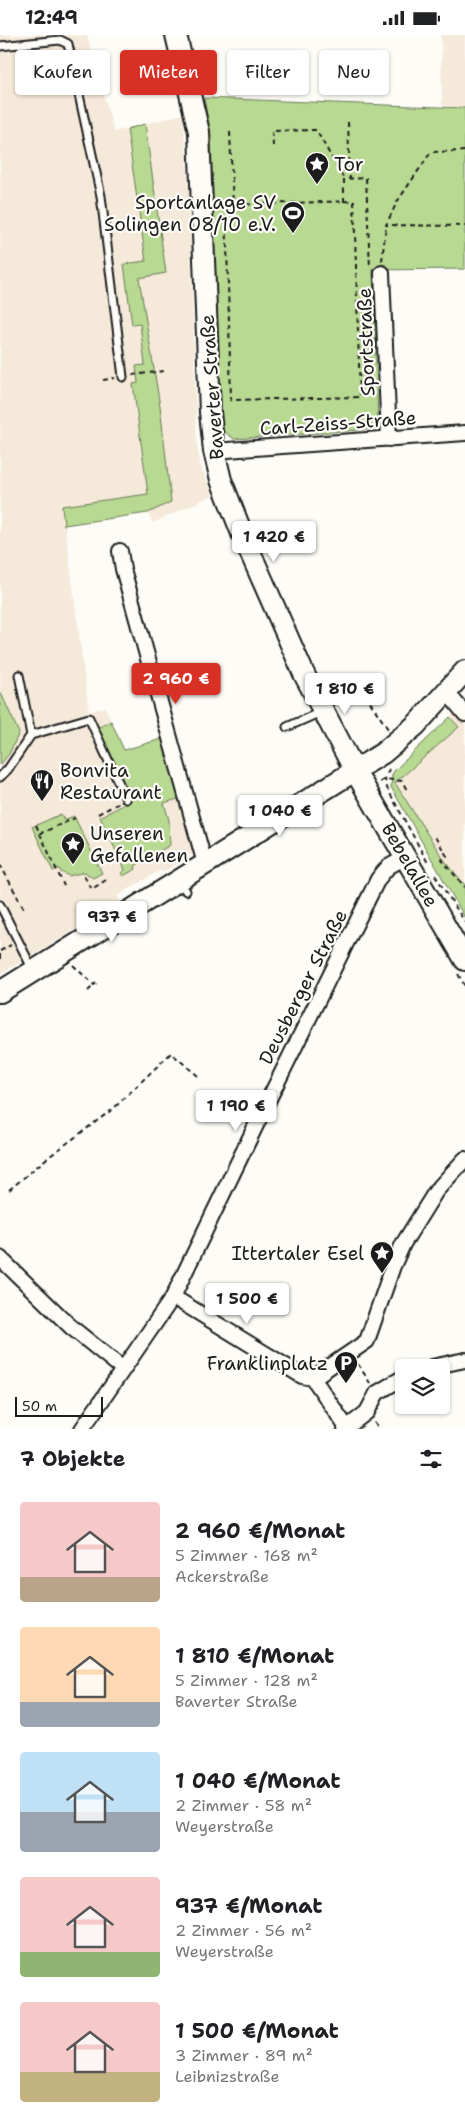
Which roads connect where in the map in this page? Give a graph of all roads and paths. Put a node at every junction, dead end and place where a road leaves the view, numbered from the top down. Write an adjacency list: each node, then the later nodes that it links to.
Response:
1 (176, 35): 18 (main road, Baverter Straße)
2 (0, 46): 14 (lane)
3 (348, 122): 7 (path)
4 (230, 132): 9 (path)
5 (273, 147): 7 (path)
6 (465, 151): 10 (path)
7 (344, 179): 8 (path)
8 (344, 202): 9 (path); 9 (path)
9 (233, 206)
10 (386, 225): 11 (path); 12 (path)
11 (465, 226)
12 (382, 273): 17 (street, Sportstraße)
13 (164, 371): 14 (path)
14 (123, 377): 15 (path)
15 (103, 380)
16 (465, 433): 17 (street, Carl-Zeiss-Straße)
17 (389, 439): 18 (street, Carl-Zeiss-Straße)
18 (214, 451): 24 (main road, Baverter Straße)
19 (120, 551): 42 (street)
20 (465, 671): 23 (main road)
21 (18, 675): 28 (lane)
22 (360, 687): 27 (path)
23 (446, 691): 25 (street); 29 (main road)
24 (323, 711): 26 (lane); 29 (main road, Baverter Straße)
25 (465, 713)
26 (286, 727)
27 (390, 733)
28 (31, 735): 31 (lane); 34 (lane)
29 (356, 771): 40 (main road, Bebelallee); 42 (main road)
30 (388, 771): 32 (path)
31 (0, 777)
32 (385, 779): 33 (path); 43 (path)
33 (408, 792)
34 (126, 799): 35 (path)
35 (98, 814)
36 (75, 818): 38 (path)
37 (36, 825): 38 (path)
38 (39, 834): 47 (path)
39 (435, 837): 48 (path)
40 (406, 857): 53 (main road, Bebelallee); 65 (street, Deusberger Straße)
41 (0, 863): 50 (path)
42 (205, 864): 56 (main road)
43 (429, 864)
44 (433, 872): 51 (path)
45 (84, 876): 46 (path)
46 (106, 880)
47 (64, 886)
48 (465, 887)
49 (0, 905): 56 (lane)
50 (24, 909)
51 (465, 922)
52 (0, 954): 55 (path)
53 (465, 960)
54 (70, 961): 58 (path)
55 (0, 962)
56 (34, 971): 60 (main road)
57 (99, 981): 58 (path)
58 (94, 985): 59 (path)
59 (88, 991)
60 (0, 992)
61 (198, 1077): 63 (path)
62 (465, 1159): 66 (street)
63 (9, 1190)
64 (0, 1261): 69 (street)
65 (173, 1297): 69 (street, Deusberger Straße); 70 (street)
66 (351, 1353): 70 (street); 72 (path)
67 (465, 1360): 68 (street)
68 (450, 1363)
69 (123, 1369): 74 (street, Deusberger Straße)
70 (313, 1378): 73 (street)
71 (395, 1381): 72 (street)
72 (374, 1389): 73 (street)
73 (346, 1428)
74 (82, 1429)

